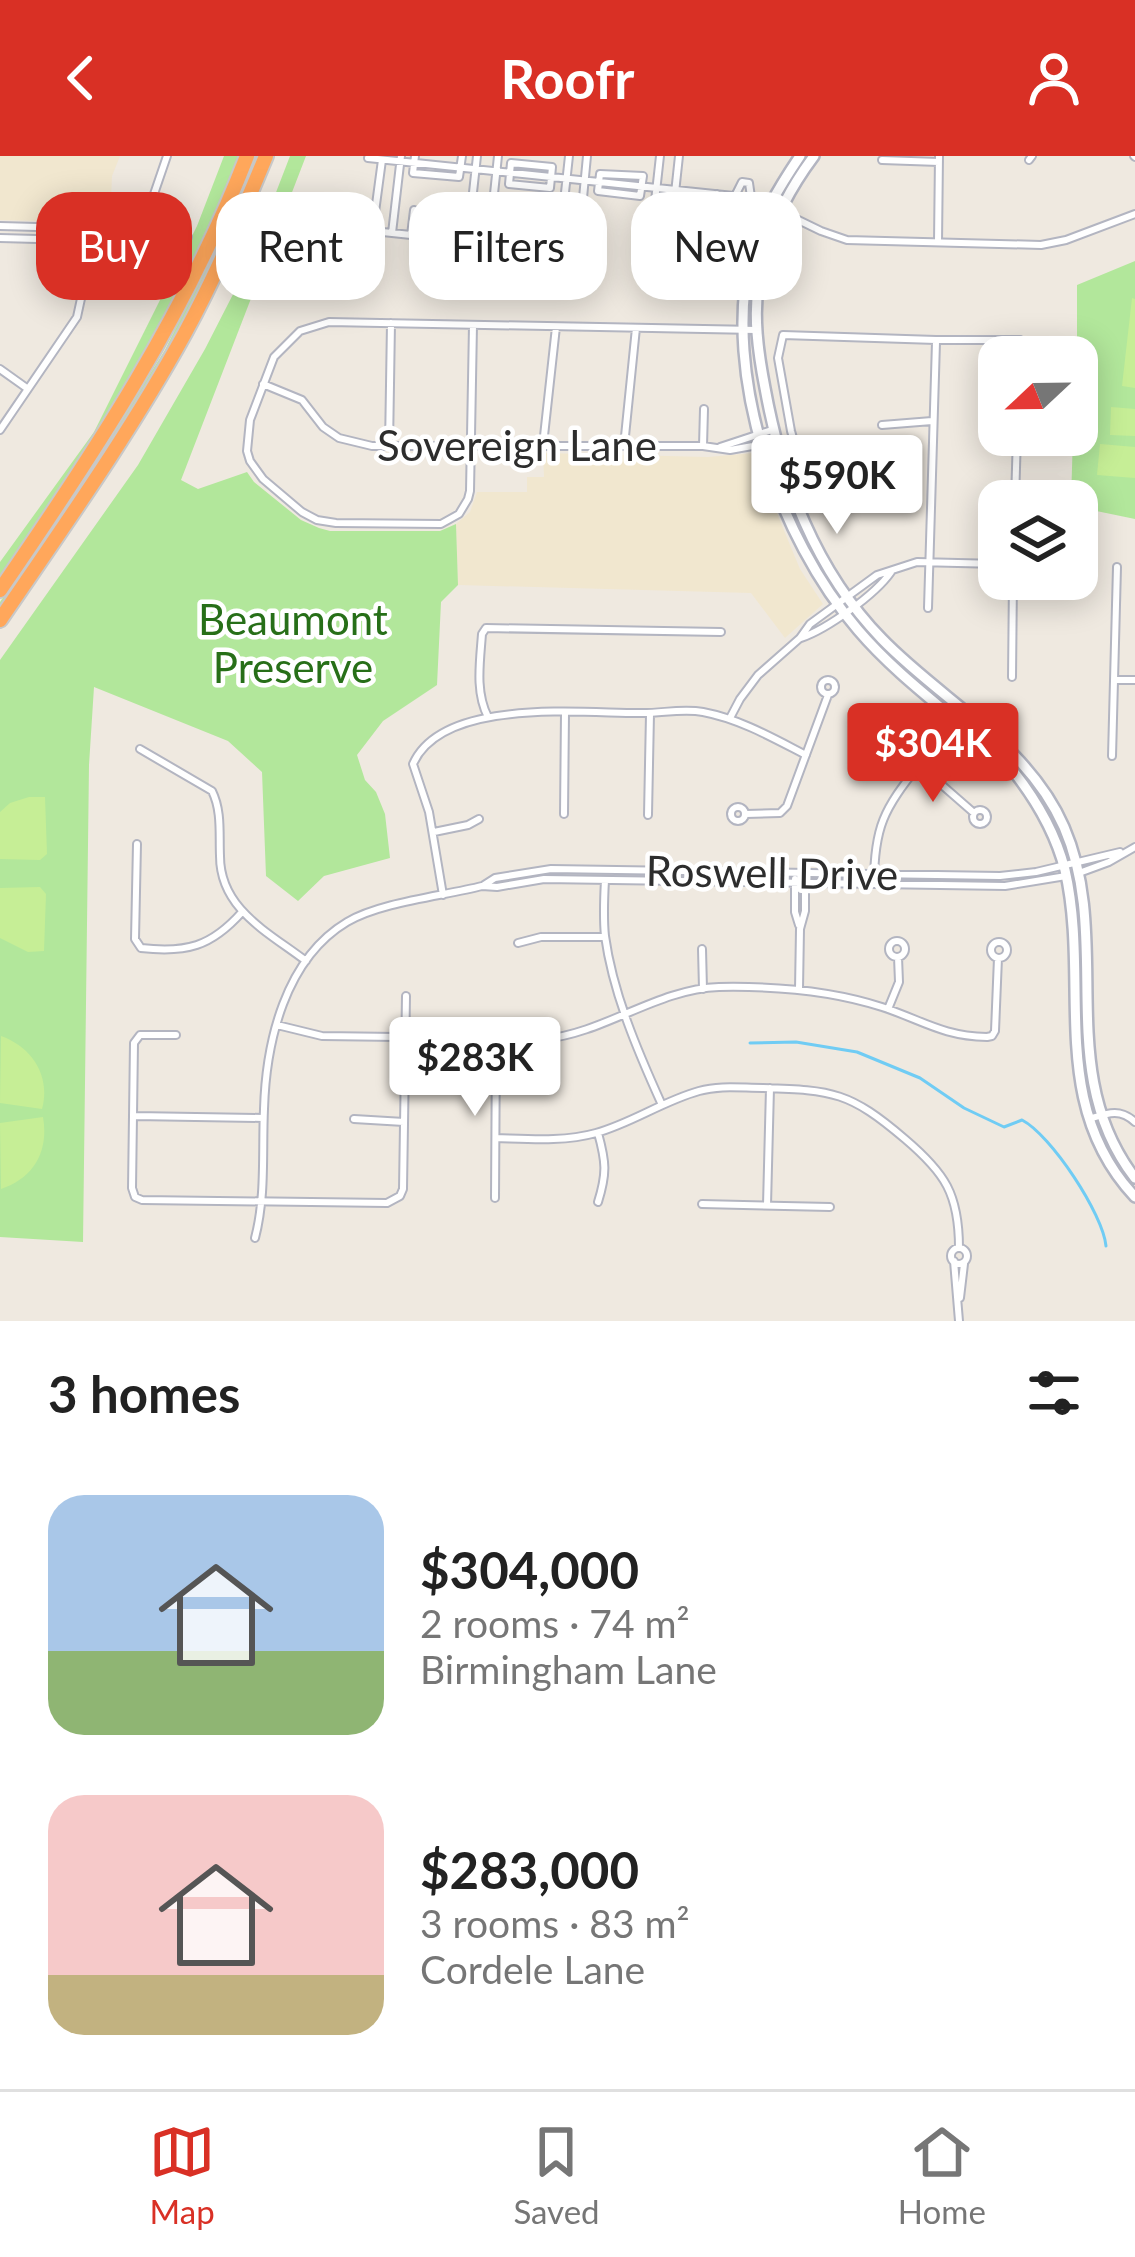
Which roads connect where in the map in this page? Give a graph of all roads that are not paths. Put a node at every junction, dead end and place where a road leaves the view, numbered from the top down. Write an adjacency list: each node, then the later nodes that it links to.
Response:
1 (166, 156): 31 (street)
2 (248, 156): 73 (highway)
3 (266, 156): 77 (highway)
4 (462, 156): 19 (street)
5 (477, 156): 20 (street)
6 (498, 156): 22 (street)
7 (568, 156): 25 (street)
8 (587, 156): 26 (street)
9 (659, 156): 29 (street)
10 (679, 156): 30 (street)
11 (800, 156): 33 (street)
12 (814, 156): 34 (street)
13 (368, 157): 14 (street); 21 (street)
14 (382, 158): 15 (street); 39 (street)
15 (401, 159): 16 (street); 39 (street)
16 (415, 159): 19 (street)
17 (939, 159): 18 (street); 43 (street)
18 (882, 160)
19 (460, 167): 20 (street)
20 (475, 169): 22 (street); 22 (street)
21 (366, 170)
22 (496, 171): 23 (street)
23 (510, 172): 24 (street); 24 (street)
24 (551, 176): 25 (street)
25 (566, 178): 26 (street); 26 (street)
26 (585, 180): 27 (street)
27 (599, 182): 28 (street); 28 (street)
28 (642, 186): 29 (street)
29 (657, 188): 30 (street); 30 (street)
30 (675, 190): 32 (street)
31 (155, 192)
32 (694, 192)
33 (778, 192)
34 (790, 192)
35 (1135, 214): 43 (street)
36 (802, 221): 43 (street)
37 (0, 226): 38 (street)
38 (36, 227)
39 (392, 233): 40 (street)
40 (409, 235)
41 (0, 238): 42 (street)
42 (36, 239)
43 (938, 242)
44 (81, 300): 56 (street)
45 (749, 300): 51 (street)
46 (756, 300): 51 (street)
47 (391, 323): 48 (street); 55 (street); 64 (street)
48 (473, 325): 49 (street); 65 (street)
49 (556, 327): 50 (street); 66 (street)
50 (636, 328): 51 (street); 67 (street)
51 (750, 330): 61 (street); 62 (street)
52 (936, 340): 53 (street); 58 (street); 69 (street)
53 (978, 340)
54 (0, 369): 56 (street)
55 (263, 384): 64 (street, Sovereign Lane); 65 (street)
56 (28, 389): 60 (street)
57 (704, 409): 68 (street)
58 (933, 421): 59 (street); 70 (street)
59 (882, 425)
60 (0, 430)
61 (772, 430): 62 (street, Sovereign Lane); 63 (street)
62 (761, 439): 63 (street, Sovereign Lane); 68 (street, Sovereign Lane); 75 (street)
63 (775, 442): 75 (street)
64 (389, 446): 65 (street, Sovereign Lane)
65 (471, 446): 66 (street, Sovereign Lane)
66 (543, 446): 67 (street, Sovereign Lane)
67 (624, 446): 68 (street, Sovereign Lane)
68 (703, 446)
69 (827, 506)
70 (929, 562): 71 (street); 75 (street); 76 (street)
71 (978, 563)
72 (1117, 567): 80 (street)
73 (0, 590)
74 (1013, 600): 79 (street)
75 (845, 605): 86 (street); 98 (street); 99 (street)
76 (928, 608)
77 (0, 620)
78 (721, 632): 85 (street)
79 (1012, 677)
80 (1114, 680): 81 (street); 89 (street)
81 (1135, 680)
82 (828, 695): 88 (street)
83 (565, 713): 84 (street); 85 (street); 91 (street)
84 (650, 714): 86 (street); 93 (street)
85 (488, 717): 95 (street)
86 (730, 718): 88 (street)
87 (140, 749): 107 (street)
88 (806, 755): 92 (street)
89 (1112, 756)
90 (974, 813): 101 (street)
91 (564, 814)
92 (746, 814)
93 (648, 815)
94 (479, 819): 95 (street)
95 (434, 832): 106 (street)
96 (137, 844): 107 (street)
97 (1135, 847): 98 (street)
98 (1078, 868): 99 (street); 129 (street)
99 (1065, 871): 101 (street, Roswell Drive); 105 (street, Roswell Drive); 132 (street)
100 (800, 873): 101 (street, Roswell Drive); 102 (street, Roswell Drive); 103 (street); 104 (street)
101 (874, 874): 105 (street)
102 (605, 875): 103 (street, Roswell Drive); 106 (street, Roswell Drive); 109 (street)
103 (795, 883): 104 (street, Roswell Drive); 108 (street)
104 (805, 884): 105 (street, Roswell Drive); 108 (street)
105 (874, 884)
106 (443, 896): 114 (street, Roswell Drive)
107 (242, 912): 114 (street)
108 (800, 929): 116 (street)
109 (605, 937): 110 (street); 119 (street)
110 (518, 943)
111 (702, 949): 115 (street)
112 (898, 957): 118 (street)
113 (998, 958): 118 (street)
114 (306, 961): 120 (street, Roswell Drive)
115 (703, 988): 116 (street); 119 (street)
116 (799, 989): 118 (street)
117 (406, 996): 122 (street)
118 (888, 1009)
119 (625, 1014): 123 (street); 125 (street)
120 (278, 1025): 122 (street); 127 (street, Roswell Drive)
121 (176, 1035): 126 (street)
122 (404, 1037): 123 (street); 131 (street)
123 (496, 1039): 134 (street)
124 (770, 1088): 125 (street); 141 (street); 144 (street)
125 (662, 1105): 133 (street)
126 (135, 1116): 127 (street); 138 (street)
127 (263, 1118): 138 (street, Roswell Drive)
128 (354, 1119): 131 (street)
129 (1102, 1119): 130 (street); 132 (street); 135 (street)
130 (1133, 1120)
131 (404, 1122): 138 (street)
132 (1090, 1123): 136 (street)
133 (598, 1133): 134 (street); 139 (street)
134 (496, 1138): 137 (street)
135 (1135, 1178)
136 (1135, 1197)
137 (495, 1198)
138 (262, 1201): 143 (street, Roswell Drive)
139 (598, 1202)
140 (702, 1204): 141 (street)
141 (767, 1205): 142 (street)
142 (830, 1208)
143 (255, 1238)
144 (959, 1248): 145 (street); 146 (street)
145 (954, 1261): 146 (street); 147 (street)
146 (964, 1262): 147 (street)
147 (959, 1301): 148 (street)
148 (959, 1321)

